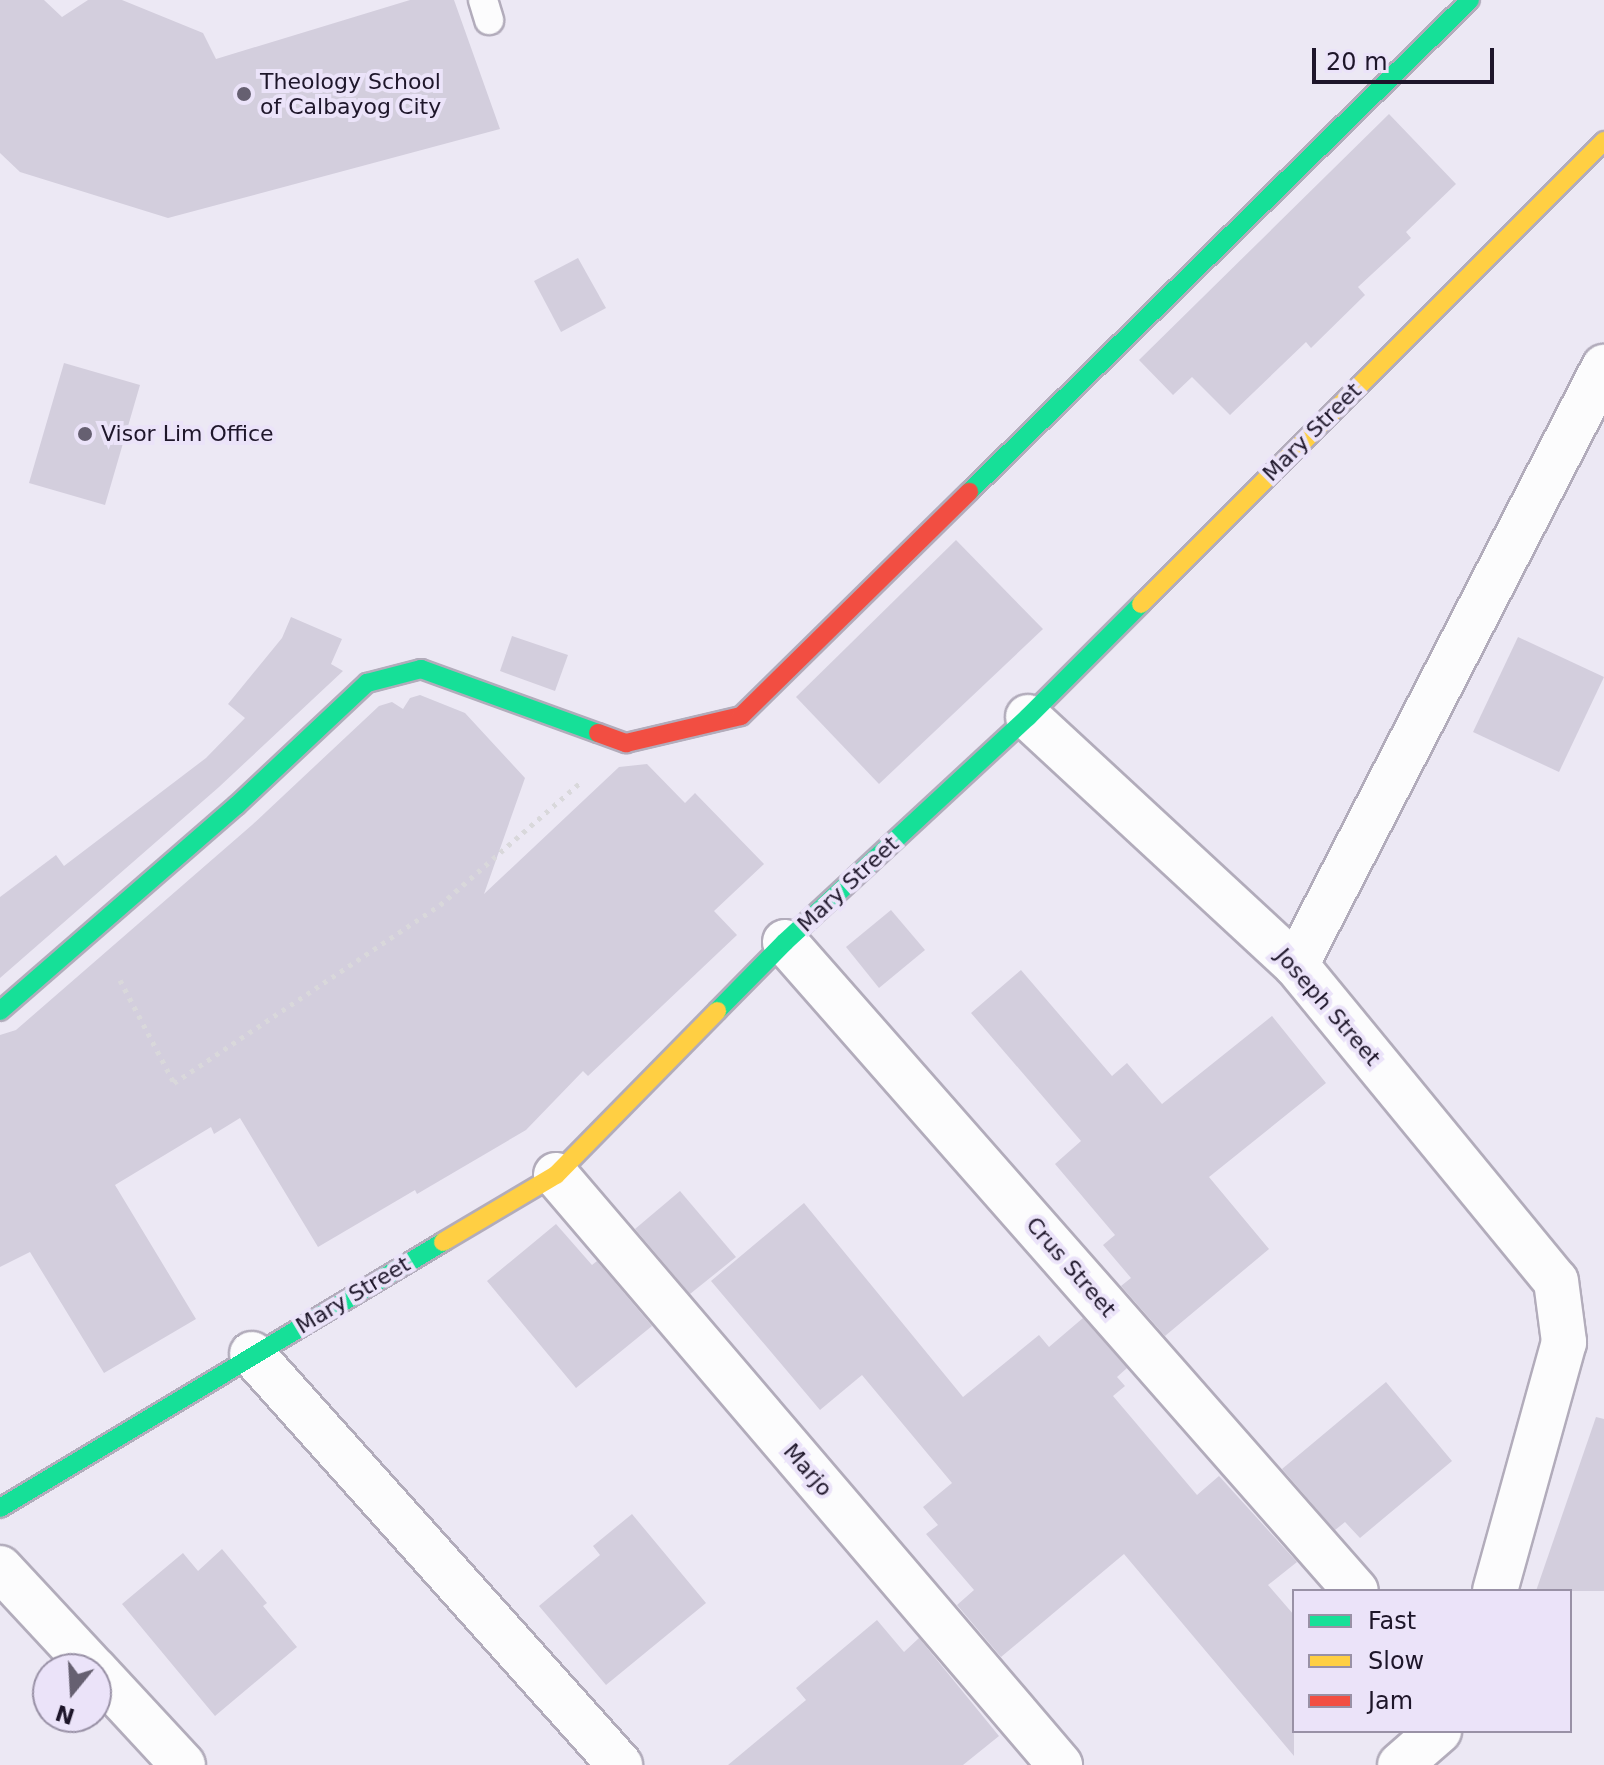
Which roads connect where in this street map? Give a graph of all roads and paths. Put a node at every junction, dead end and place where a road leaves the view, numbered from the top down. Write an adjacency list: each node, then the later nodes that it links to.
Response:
1 (1470, 0): 5 (street)
2 (1604, 141): 4 (street, Mary Street)
3 (1604, 367): 8 (street)
4 (1028, 717): 7 (street, Mary Street); 8 (street, Joseph Street)
5 (626, 743): 6 (street); 6 (path)
6 (92, 928): 9 (street)
7 (785, 942): 10 (street, Mary Street); 14 (street, Crus Street)
8 (1296, 965): 15 (street, Joseph Street)
9 (0, 1011)
10 (556, 1175): 11 (street, Mary Street); 21 (street, Marjo)
11 (252, 1354): 12 (street, Mary Street); 20 (street)
12 (0, 1508)
13 (0, 1568): 16 (street)
14 (1354, 1589)
15 (1496, 1589)
16 (79, 1653)
17 (112, 1688): 19 (street)
18 (1437, 1733): 22 (street)
19 (183, 1765)
20 (620, 1765)
21 (1060, 1765)
22 (1400, 1765)

